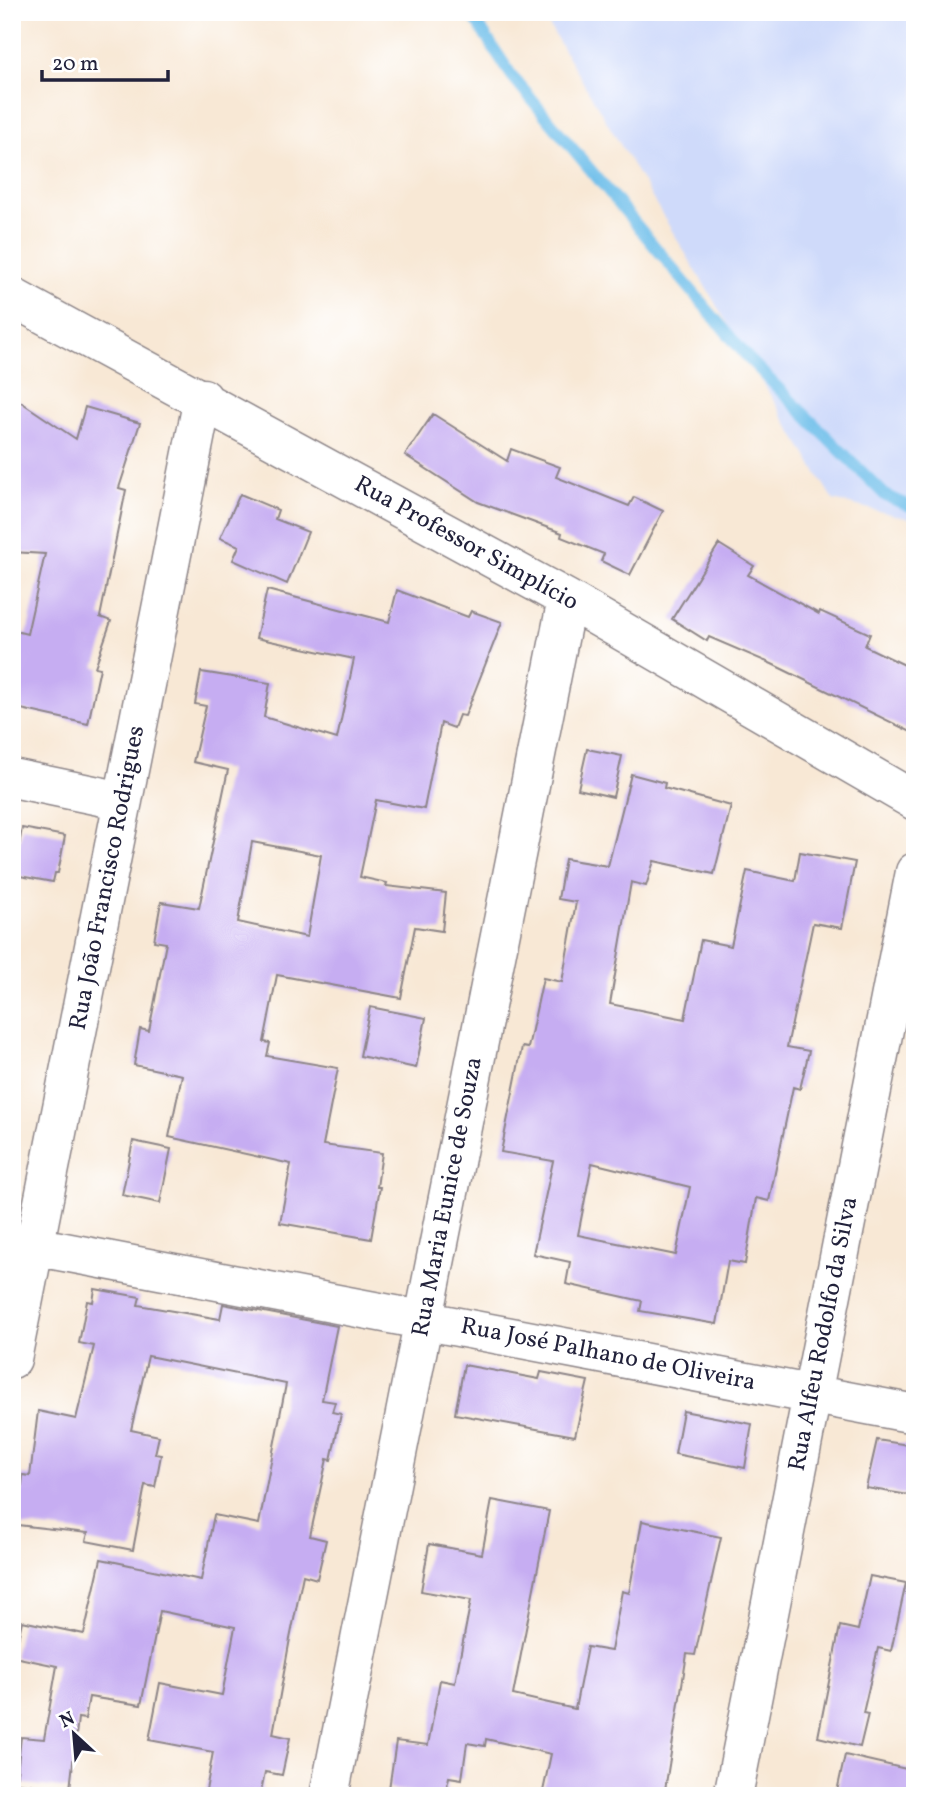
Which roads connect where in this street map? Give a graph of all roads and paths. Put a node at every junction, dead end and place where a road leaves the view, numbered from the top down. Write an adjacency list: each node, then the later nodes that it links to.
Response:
1 (12, 297): 2 (street, Rua Professor Simplício)
2 (203, 398): 3 (street, Rua Professor Simplício); 5 (street, Rua João Francisco Rodrigues)
3 (567, 599): 6 (street, Rua Professor Simplício); 9 (street, Rua Maria Eunice de Souza)
4 (12, 778): 5 (street)
5 (123, 801): 8 (street, Rua João Francisco Rodrigues)
6 (915, 802)
7 (915, 872): 11 (street, Rua Alfeu Rodolfo da Silva)
8 (23, 1244): 9 (street, Rua José Palhano de Oliveira); 10 (street, Rua João Francisco Rodrigues)
9 (424, 1320): 11 (street, Rua José Palhano de Oliveira); 13 (street, Rua Maria Eunice de Souza)
10 (12, 1359)
11 (812, 1394): 12 (street, Rua José Palhano de Oliveira); 14 (street, Rua Alfeu Rodolfo da Silva)
12 (915, 1414)
13 (329, 1796)
14 (733, 1796)

